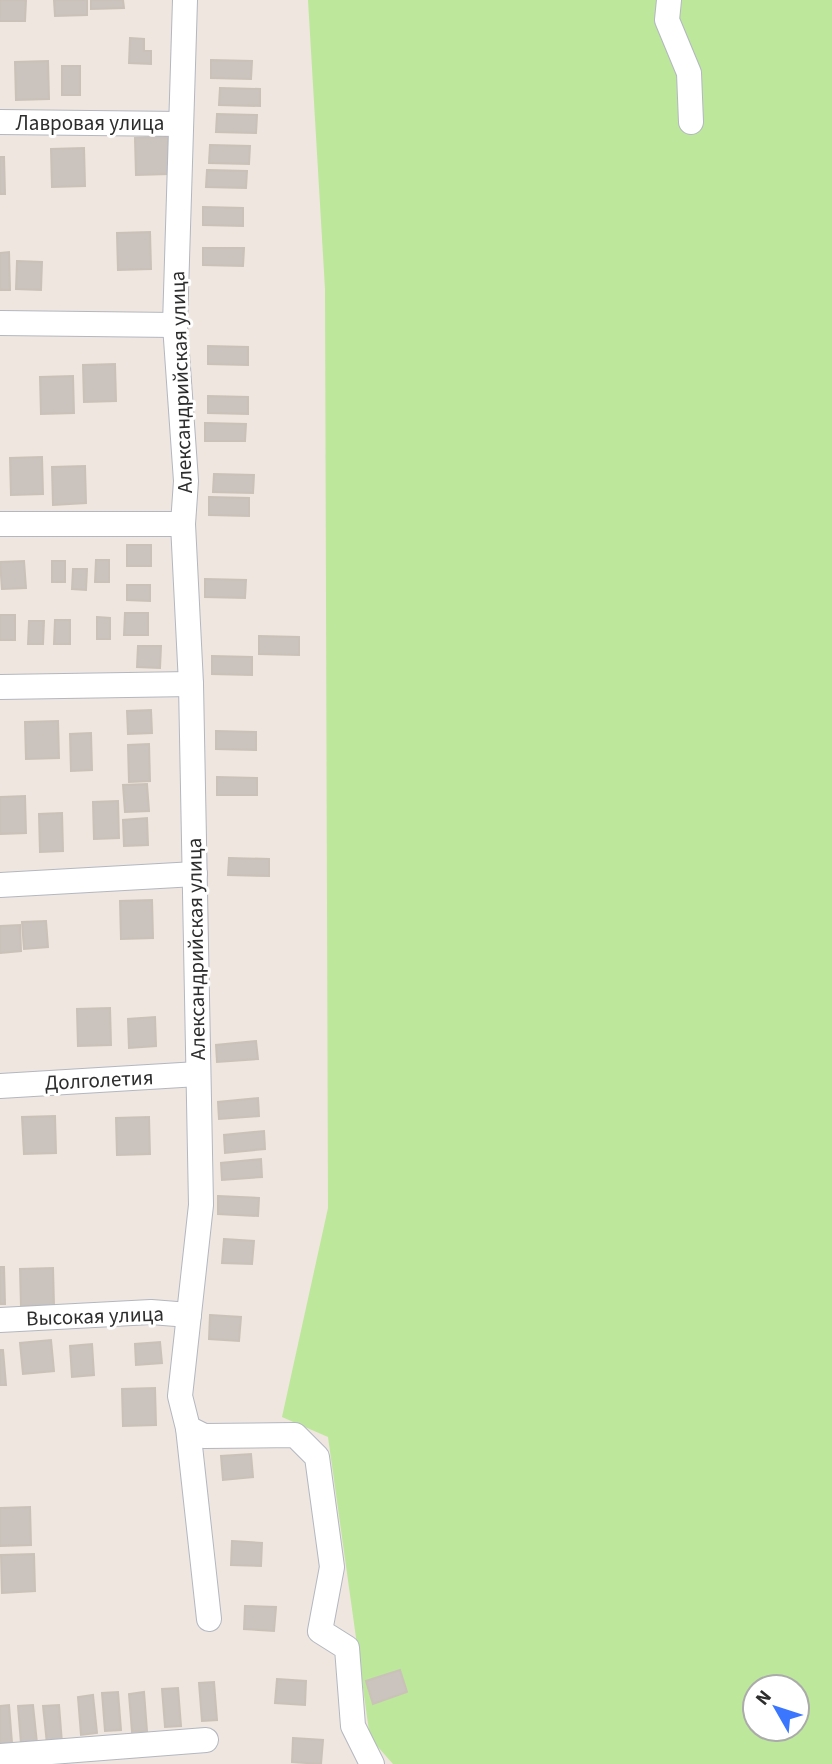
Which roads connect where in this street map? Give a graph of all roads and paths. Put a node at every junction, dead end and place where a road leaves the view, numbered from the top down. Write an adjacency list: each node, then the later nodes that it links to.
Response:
1 (186, 0): 5 (street, Александрийская улица)
2 (669, 0): 4 (street)
3 (0, 122): 5 (street, Лавровая улица)
4 (691, 122)
5 (181, 124): 7 (street, Александрийская улица)
6 (0, 323): 7 (street)
7 (176, 326): 9 (street, Александрийская улица)
8 (0, 524): 9 (street)
9 (183, 524): 10 (street, Александрийская улица)
10 (191, 684): 11 (street); 12 (street, Александрийская улица)
11 (0, 687)
12 (195, 874): 13 (street); 14 (street, Александрийская улица)
13 (0, 885)
14 (198, 1074): 15 (street, Долголетия); 16 (street, Александрийская улица)
15 (0, 1086)
16 (189, 1315): 17 (street, Высокая улица); 18 (street, Александрийская улица)
17 (0, 1320)
18 (188, 1428): 19 (street, Александрийская улица); 22 (street)
19 (209, 1619)
20 (206, 1740): 21 (street)
21 (0, 1756)
22 (372, 1764)

